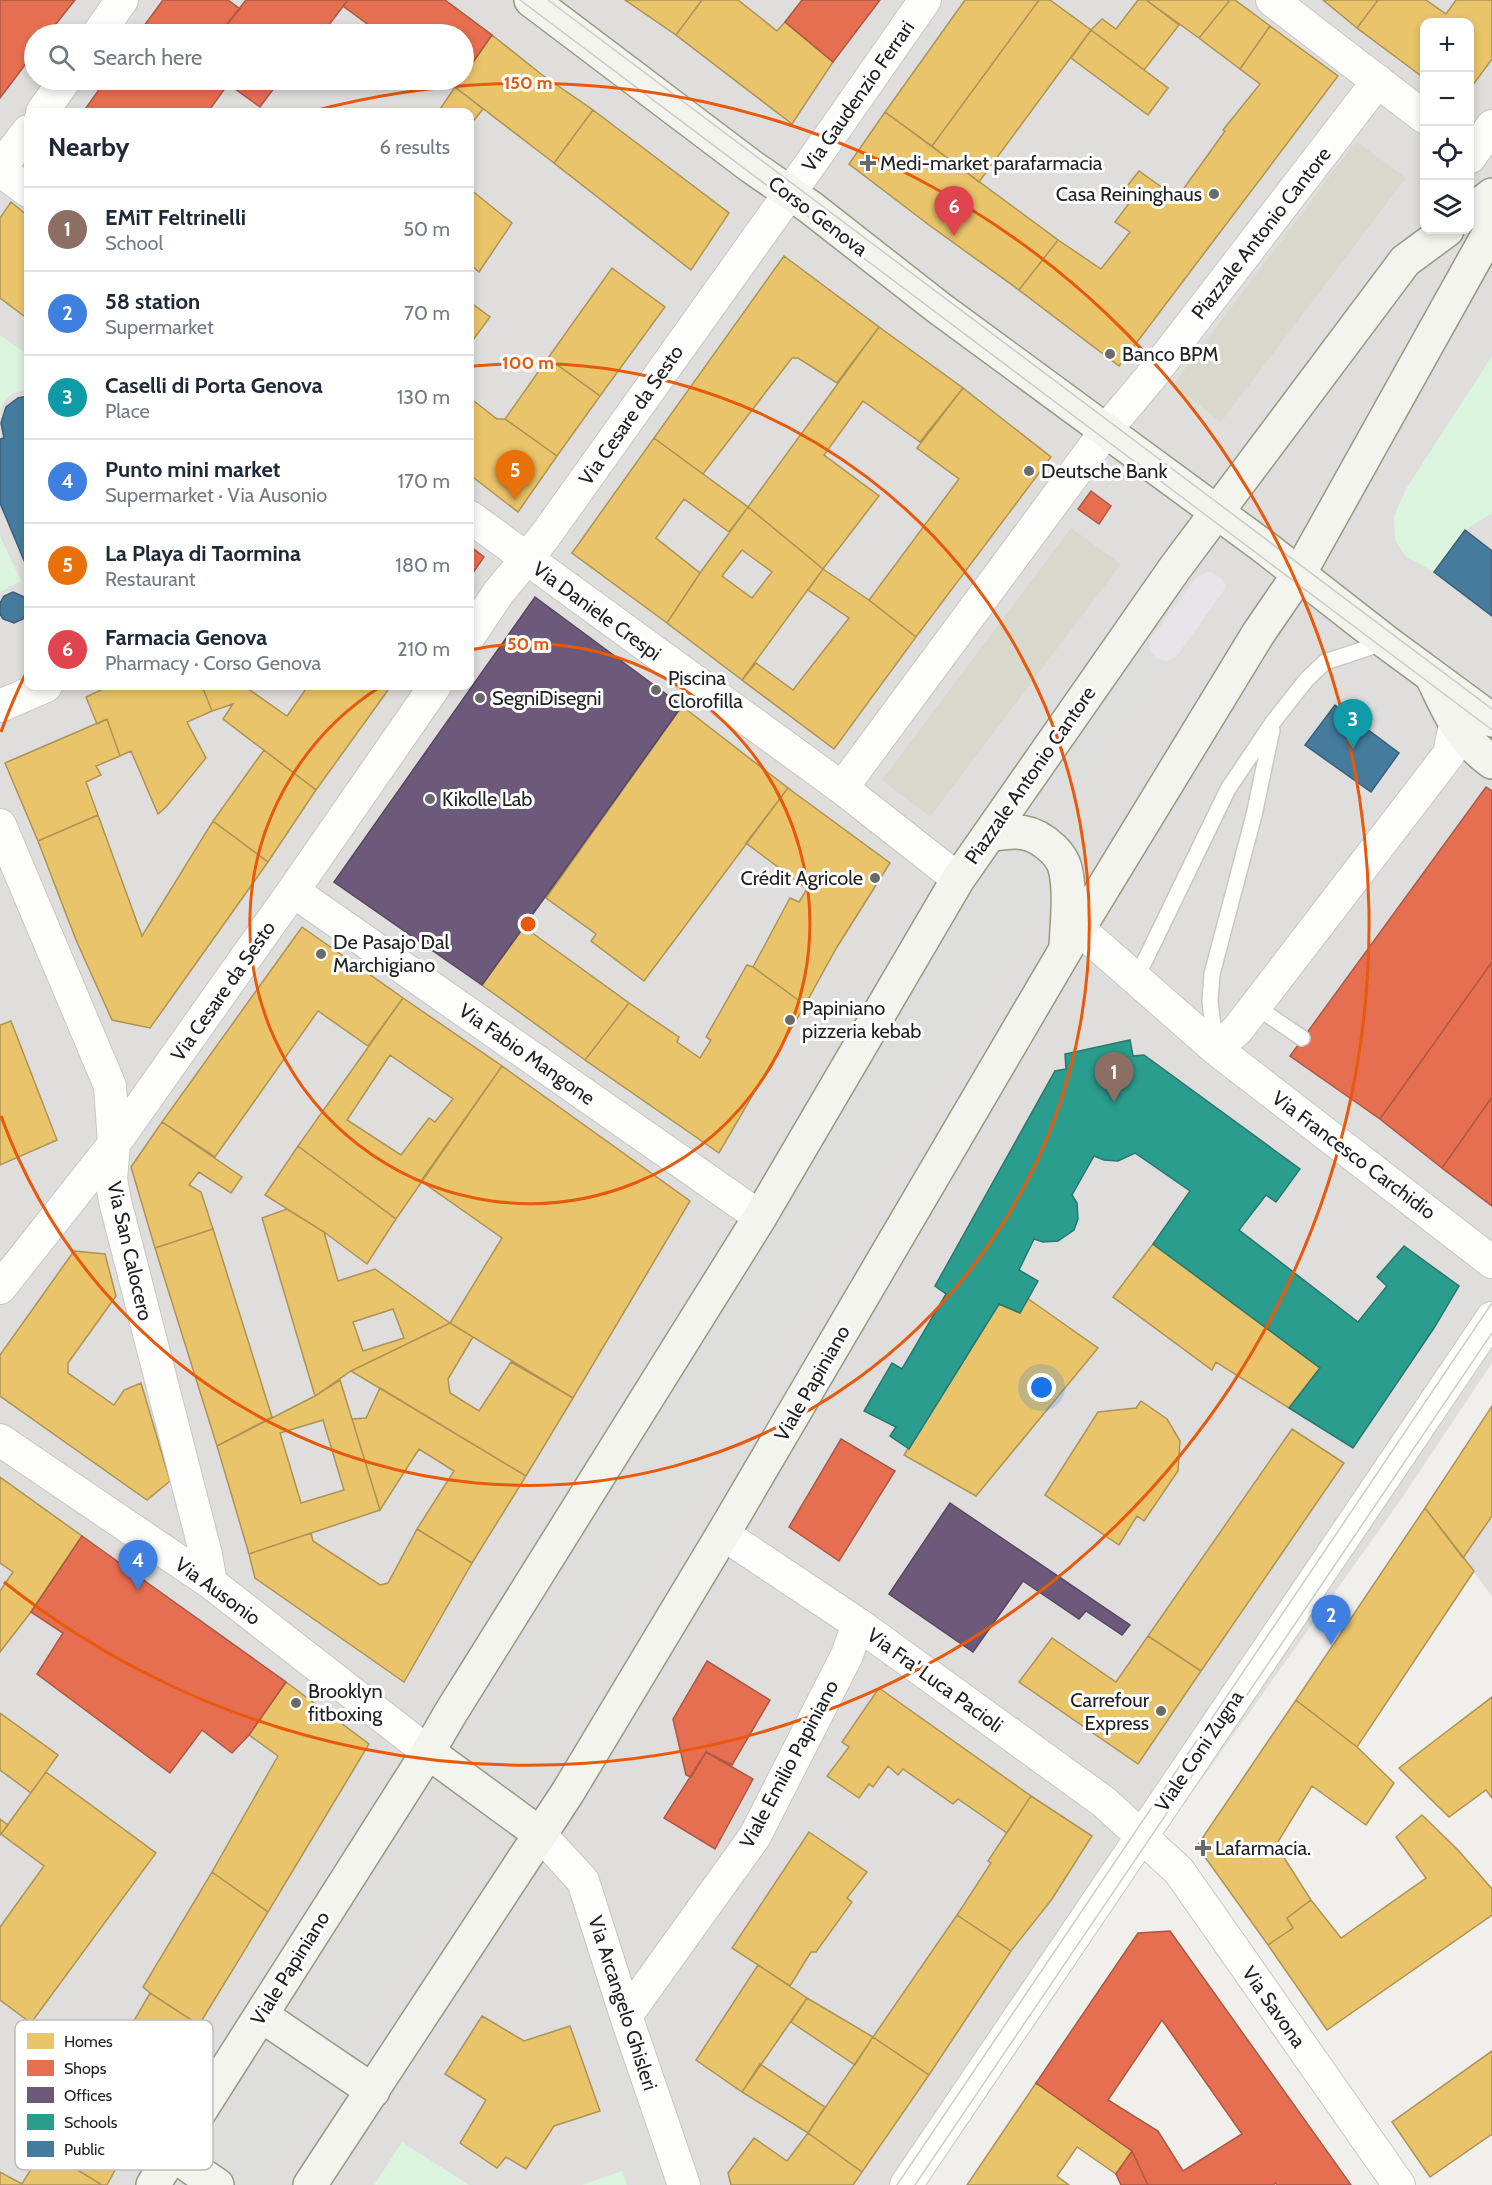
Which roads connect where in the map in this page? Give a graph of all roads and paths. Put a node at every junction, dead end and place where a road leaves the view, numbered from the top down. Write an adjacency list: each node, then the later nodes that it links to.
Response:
1 (122, 0): 5 (street)
2 (531, 0): 15 (main road, Corso Genova)
3 (925, 0): 15 (street, Via Gaudenzio Ferrari)
4 (1272, 0): 6 (street)
5 (105, 24)
6 (1378, 81): 9 (street); 22 (street, Piazzale Antonio Cantore)
7 (58, 90): 8 (street)
8 (45, 108)
9 (1420, 113)
10 (1492, 126): 12 (street)
11 (24, 136): 13 (street)
12 (1474, 149)
13 (0, 169): 14 (street)
14 (24, 188)
15 (790, 192): 22 (main road, Corso Genova); 25 (street, Via Cesare da Sesto)
16 (1492, 195): 17 (main road)
17 (1474, 209)
18 (1492, 228): 26 (main road)
19 (1422, 234): 21 (street, Piazzale Antonio Cantore)
20 (1442, 234): 21 (main road, Piazzale Antonio Cantore)
21 (1405, 261): 23 (main road, Piazzale Antonio Cantore)
22 (1106, 431): 23 (main road); 35 (street, Piazzale Antonio Cantore)
23 (1217, 512): 26 (main road); 37 (main road, Piazzale Antonio Cantore)
24 (474, 520): 25 (street, Via Daniele Crespi)
25 (527, 560): 27 (street, Via Cesare da Sesto); 35 (street, Via Daniele Crespi)
26 (1299, 574): 28 (main road); 40 (main road)
27 (474, 629)
28 (1386, 642): 32 (main road); 33 (lane)
29 (37, 690): 31 (street)
30 (432, 690): 39 (street, Via Cesare da Sesto)
31 (0, 706)
32 (1480, 712): 34 (main road); 42 (street)
33 (1273, 722): 41 (lane); 44 (lane)
34 (1492, 762)
35 (842, 788): 38 (street, Piazzale Antonio Cantore)
36 (0, 825): 45 (street, Via San Calocero)
37 (989, 835): 38 (main road, Piazzale Antonio Cantore); 40 (main road)
38 (958, 879): 46 (main road, Viale Papiniano)
39 (293, 891): 45 (street, Via Cesare da Sesto); 46 (street, Via Fabio Mangone)
40 (1072, 939): 41 (street); 51 (main road, Viale Papiniano)
41 (1136, 979): 44 (street)
42 (1255, 1006): 43 (lane); 44 (street)
43 (1302, 1038)
44 (1215, 1049): 47 (street, Via Francesco Carchidio)
45 (114, 1144): 48 (street, Via Cesare da Sesto); 52 (street, Via San Calocero)
46 (760, 1217): 54 (main road, Viale Papiniano)
47 (1492, 1262)
48 (0, 1288)
49 (1492, 1318): 56 (street, Viale Coni Zugna)
50 (0, 1440): 52 (street, Via Ausonio)
51 (723, 1534): 53 (street, Via Fra' Luca Pacioli); 55 (main road, Viale Papiniano)
52 (211, 1583): 54 (street, Via Ausonio)
53 (858, 1624): 56 (street, Via Fra' Luca Pacioli); 58 (street, Viale Emilio Papiniano)
54 (428, 1752): 55 (main road); 57 (main road, Viale Papiniano)
55 (540, 1834): 58 (street, Via Arcangelo Ghisleri); 60 (main road, Viale Papiniano)
56 (1141, 1836): 67 (street, Viale Coni Zugna); 68 (street, Via Savona)
57 (261, 2015): 59 (main road, Viale Papiniano); 60 (main road)
58 (626, 2016): 66 (street, Via Arcangelo Ghisleri)
59 (213, 2090)
60 (373, 2091): 65 (main road, Viale Papiniano)
61 (162, 2170): 63 (main road, Viale Papiniano)
62 (195, 2170): 64 (main road)
63 (153, 2185)
64 (217, 2185)
65 (310, 2185)
66 (684, 2185)
67 (906, 2185)
68 (1398, 2185)

